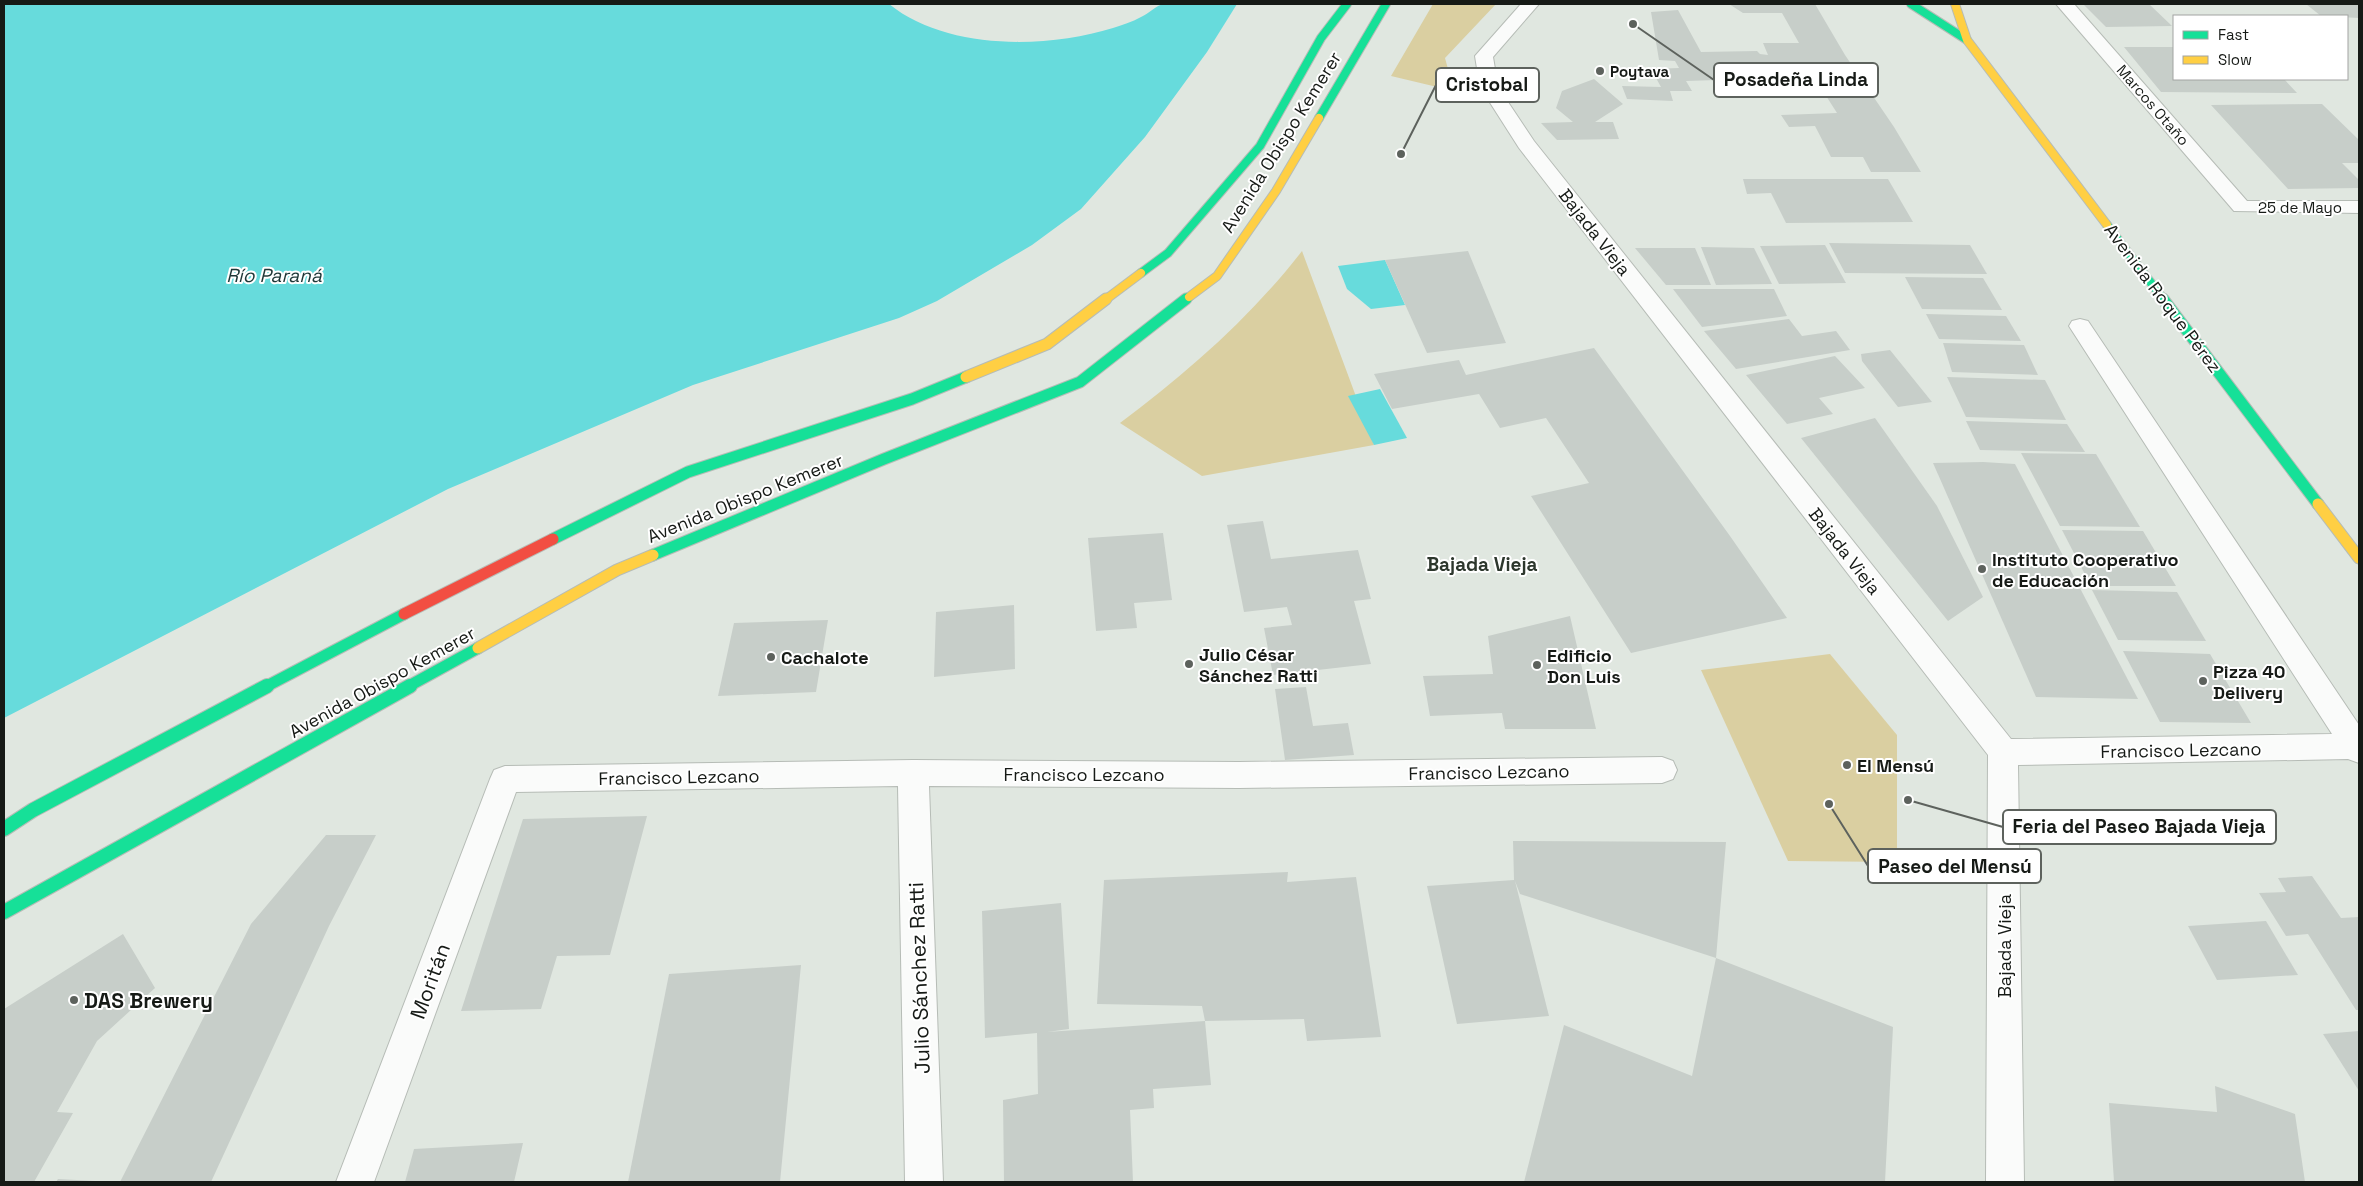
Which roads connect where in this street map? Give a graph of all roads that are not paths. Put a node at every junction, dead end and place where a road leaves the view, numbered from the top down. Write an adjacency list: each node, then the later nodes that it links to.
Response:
1 (1347, 4): 17 (main road, Avenida Obispo Kemerer)
2 (1386, 4): 18 (main road, Avenida Obispo Kemerer)
3 (1530, 4): 13 (street, Bajada Vieja)
4 (1911, 4): 7 (main road, Avenida Roque Pérez)
5 (1955, 4): 7 (main road, Avenida Roque Pérez)
6 (2065, 4): 8 (street, Marcos Otaño)
7 (1967, 40): 11 (main road, Avenida Roque Pérez)
8 (2241, 207): 9 (street, 25 de Mayo)
9 (2359, 207)
10 (2080, 326): 12 (street)
11 (2359, 558)
12 (2358, 747): 13 (street, Francisco Lezcano)
13 (2003, 752): 21 (street, Bajada Vieja)
14 (1662, 770): 15 (street, Francisco Lezcano)
15 (913, 773): 16 (street, Francisco Lezcano); 20 (street, Julio Sánchez Ratti)
16 (505, 779): 19 (street, Moritán)
17 (4, 829)
18 (4, 912)
19 (355, 1182)
20 (924, 1182)
21 (2004, 1182)

